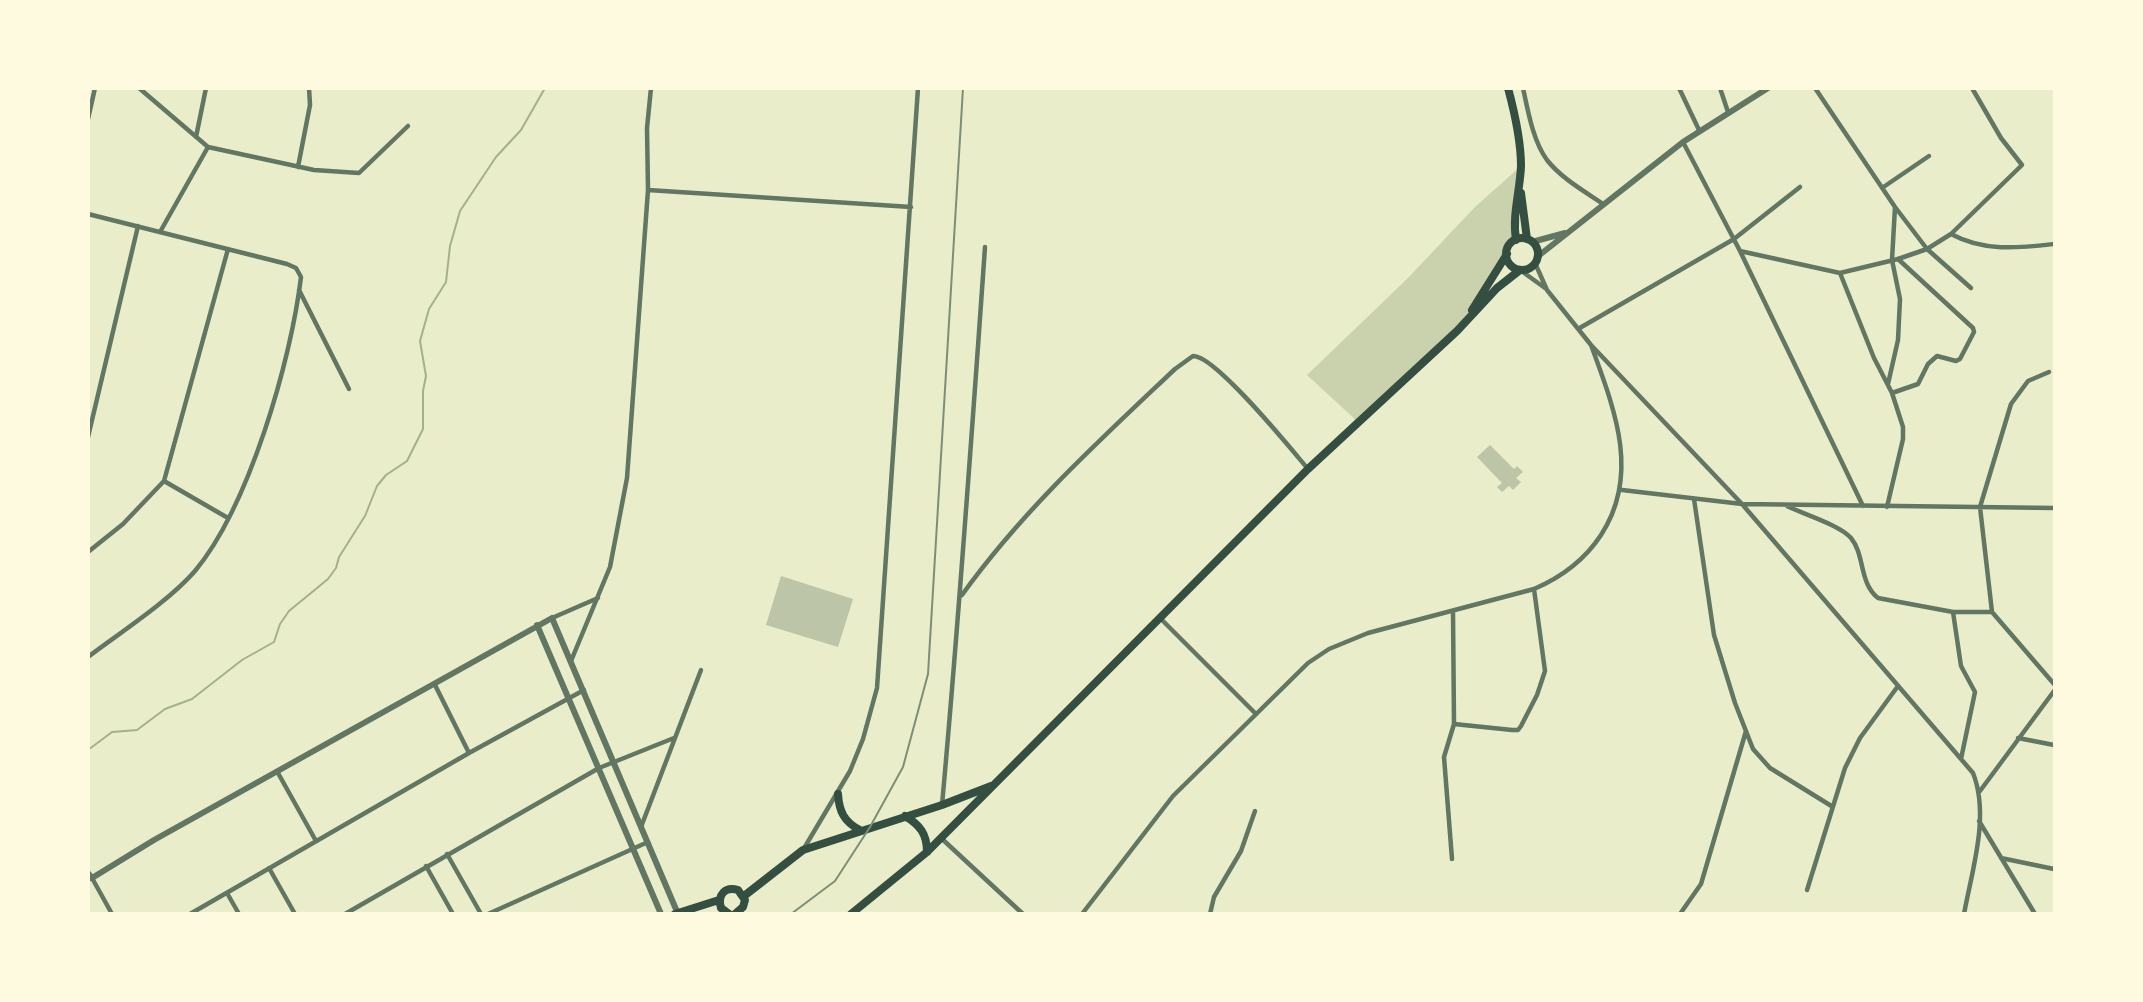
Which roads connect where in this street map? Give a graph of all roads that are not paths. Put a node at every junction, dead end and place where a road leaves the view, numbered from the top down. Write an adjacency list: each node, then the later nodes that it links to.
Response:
1 (95, 88): 15 (street)
2 (139, 88): 18 (street)
3 (206, 88): 18 (street)
4 (309, 88): 22 (street)
5 (651, 88): 26 (street)
6 (918, 88): 28 (street)
7 (1508, 88): 23 (main road)
8 (1523, 88): 27 (street)
9 (1679, 88): 17 (street)
10 (1720, 88): 14 (street)
11 (1768, 88): 14 (street)
12 (1815, 88): 25 (street)
13 (1972, 88): 34 (street)
14 (1728, 112): 17 (street)
15 (88, 119)
16 (408, 126): 22 (street)
17 (1699, 130): 19 (street)
18 (196, 137): 20 (street)
19 (1683, 142): 27 (street); 35 (street)
20 (208, 147): 22 (street); 33 (street)
21 (1929, 156): 25 (street)
22 (298, 167)
23 (1519, 183): 36 (main road); 37 (main road)
24 (1800, 186): 35 (street)
25 (1882, 188): 29 (street)
26 (648, 190): 28 (street); 74 (street)
27 (1603, 204): 32 (street)
28 (911, 207): 103 (street)
29 (1895, 207): 41 (street); 46 (street)
30 (88, 214): 31 (street)
31 (138, 226): 33 (street); 59 (street)
32 (1568, 231): 37 (street); 45 (street)
33 (160, 232): 40 (street)
34 (1951, 234): 38 (street); 41 (street)
35 (1734, 239): 42 (street); 53 (street)
36 (1516, 240): 37 (main road); 43 (main road)
37 (1529, 240): 45 (main road)
38 (2055, 244)
39 (985, 247): 73 (street)
40 (228, 249): 50 (street); 61 (street)
41 (1927, 249): 44 (street); 49 (street)
42 (1740, 251): 48 (street); 66 (street)
43 (1507, 254): 47 (main road); 52 (main road)
44 (1898, 258): 46 (street); 58 (street)
45 (1536, 260): 47 (main road); 51 (street)
46 (1892, 260): 48 (street); 56 (street)
47 (1520, 270): 51 (street); 52 (main road)
48 (1840, 273): 56 (street)
49 (1971, 288)
50 (299, 290): 57 (street); 70 (street)
51 (1547, 290): 53 (street)
52 (1463, 324): 60 (main road)
53 (1578, 329): 54 (street)
54 (1591, 345): 62 (street); 64 (street)
55 (2049, 372): 68 (street)
56 (1888, 384): 58 (street)
57 (349, 389)
58 (1892, 393): 67 (street)
59 (88, 437)
60 (1308, 469): 73 (street); 79 (main road)
61 (164, 481): 70 (street); 71 (street)
62 (1622, 490): 63 (street); 72 (street)
63 (1694, 500): 64 (street); 92 (street)
64 (1742, 504): 65 (street); 86 (street)
65 (1784, 505): 66 (street); 76 (street)
66 (1863, 506): 67 (street)
67 (1887, 507): 68 (street)
68 (1980, 507): 69 (street); 77 (street)
69 (2055, 508)
70 (228, 518): 81 (street)
71 (88, 552)
72 (1534, 589): 75 (street); 91 (street)
73 (962, 596): 104 (street)
74 (598, 598): 78 (street); 82 (street)
75 (1453, 611): 90 (street); 91 (street)
76 (1953, 612): 77 (street); 97 (street)
77 (1992, 612): 84 (street)
78 (552, 618): 80 (street); 82 (street)
79 (1160, 618): 90 (street); 101 (main road)
80 (537, 625): 85 (street); 89 (street)
81 (88, 657)
82 (571, 661): 87 (street)
83 (701, 670): 93 (street)
84 (2055, 684)
85 (435, 685): 96 (street); 100 (street)
86 (1898, 686): 97 (street); 105 (street)
87 (584, 690): 89 (street); 98 (street)
88 (2055, 691): 94 (street)
89 (568, 698): 96 (street); 99 (street)
90 (1256, 714): 142 (street)
91 (1454, 724): 119 (street)
92 (1746, 731): 105 (street); 144 (street)
93 (674, 738): 98 (street); 109 (street)
94 (2018, 738): 95 (street); 102 (street)
95 (2055, 745)
96 (469, 753): 112 (street)
97 (1961, 760): 102 (street)
98 (613, 761): 99 (street); 109 (street)
99 (599, 768): 114 (street); 117 (street)
100 (278, 773): 112 (street); 123 (street)
101 (992, 786): 104 (main road); 111 (main road)
102 (1980, 791): 108 (street)
103 (838, 794): 110 (main road); 115 (street)
104 (942, 805): 107 (main road)
105 (1833, 807): 124 (street)
106 (1255, 812): 143 (street)
107 (904, 816): 110 (main road); 116 (main road)
108 (1979, 821): 118 (street); 145 (street)
109 (641, 826): 113 (street)
110 (860, 830): 115 (main road)
111 (941, 838): 116 (main road); 141 (street)
112 (316, 841): 121 (street)
113 (648, 842): 114 (street); 129 (street)
114 (633, 849): 137 (street); 138 (street)
115 (803, 850): 126 (main road)
116 (927, 852): 140 (main road)
117 (447, 854): 120 (street); 136 (street)
118 (2001, 858): 122 (street); 146 (street)
119 (1452, 859)
120 (426, 866): 134 (street); 135 (street)
121 (269, 868): 125 (street); 133 (street)
122 (2055, 869)
123 (90, 877): 130 (street)
124 (1807, 890)
125 (227, 893): 131 (street); 132 (street)
126 (744, 896): 127 (main road); 139 (main road)
127 (719, 900): 128 (main road); 129 (main road)
128 (723, 912)
129 (677, 913)
130 (112, 914)
131 (190, 914)
132 (239, 914)
133 (295, 914)
134 (345, 914)
135 (453, 914)
136 (481, 914)
137 (488, 914)
138 (661, 914)
139 (735, 914)
140 (851, 914)
141 (1023, 914)
142 (1082, 914)
143 (1210, 914)
144 (1680, 914)
145 (1964, 914)
146 (2035, 914)

